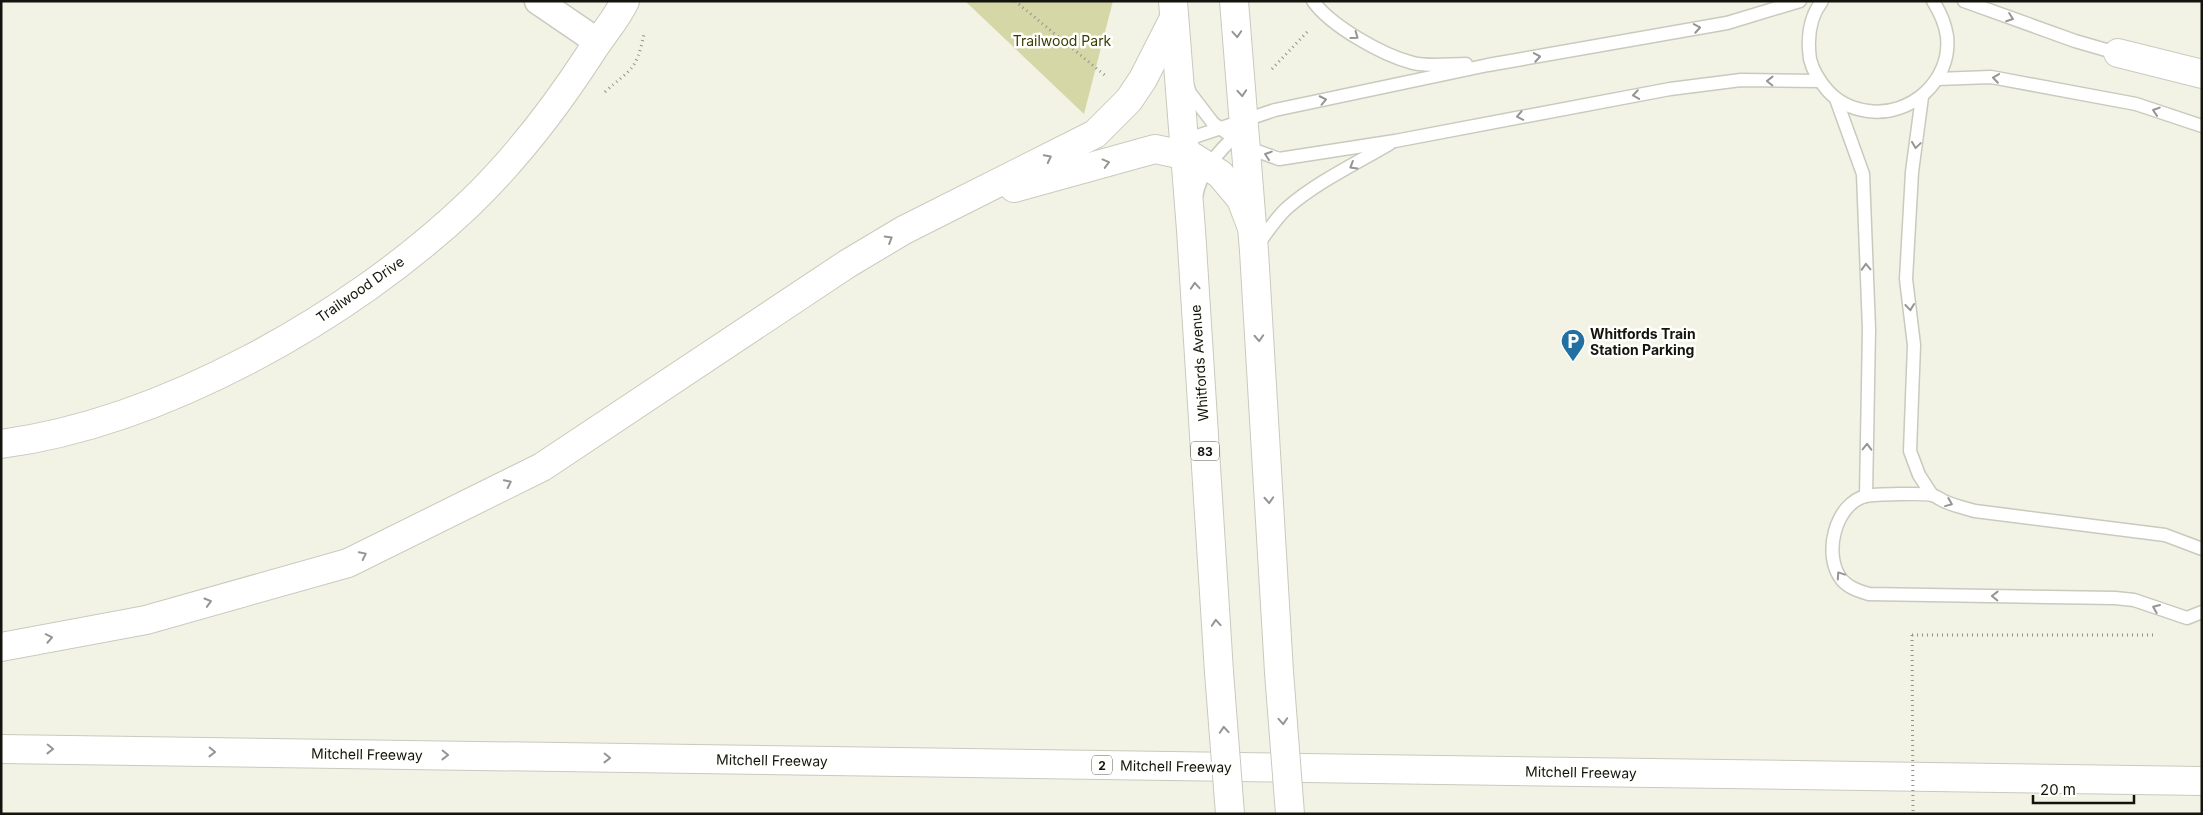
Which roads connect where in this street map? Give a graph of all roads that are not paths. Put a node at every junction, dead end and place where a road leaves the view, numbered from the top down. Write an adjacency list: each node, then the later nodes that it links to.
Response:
1 (538, 1): 10 (street)
2 (625, 1): 10 (main road, Trailwood Drive)
3 (1234, 1): 21 (main road, one-way to 21)
4 (1312, 1): 13 (lane, one-way to 13)
5 (1800, 1): 13 (lane, one-way to 5)
6 (1822, 1): 16 (lane)
7 (1933, 1): 15 (lane)
8 (1964, 1): 11 (lane, one-way to 11)
9 (1173, 10): 12 (main road, Whitfords Avenue / 83); 24 (main road, one-way to 9)
10 (598, 42): 26 (main road, Trailwood Drive)
11 (2118, 53): 14 (main road); 17 (lane)
12 (1178, 57): 21 (lane); 23 (main road, Whitfords Avenue / 83)
13 (1488, 65): 21 (lane, one-way to 13)
14 (2202, 74)
15 (1937, 79): 18 (lane); 20 (lane, one-way to 15)
16 (1819, 81): 19 (lane); 22 (lane, one-way to 22)
17 (2202, 87)
18 (1922, 97): 19 (lane); 27 (lane, one-way to 27)
19 (1836, 99): 28 (lane, one-way to 19)
20 (2202, 126)
21 (1237, 132): 22 (lane, one-way to 21); 23 (lane); 23 (lane); 25 (main road)
22 (1395, 141): 25 (lane, one-way to 25)
23 (1193, 154): 24 (main road, one-way to 23); 25 (main road); 34 (main road, Whitfords Avenue / 83, one-way to 23, bridge)
24 (957, 203): 31 (main road, one-way to 24)
25 (1253, 239): 35 (main road, one-way to 35, bridge)
26 (1, 444)
27 (1932, 495): 28 (lane); 29 (lane, one-way to 29)
28 (1866, 496): 30 (lane, one-way to 28)
29 (2202, 549)
30 (2202, 612)
31 (1, 647)
32 (1, 749): 33 (main road, Mitchell Freeway / 2, one-way to 33)
33 (2202, 781)
34 (1230, 814)
35 (1290, 814)

